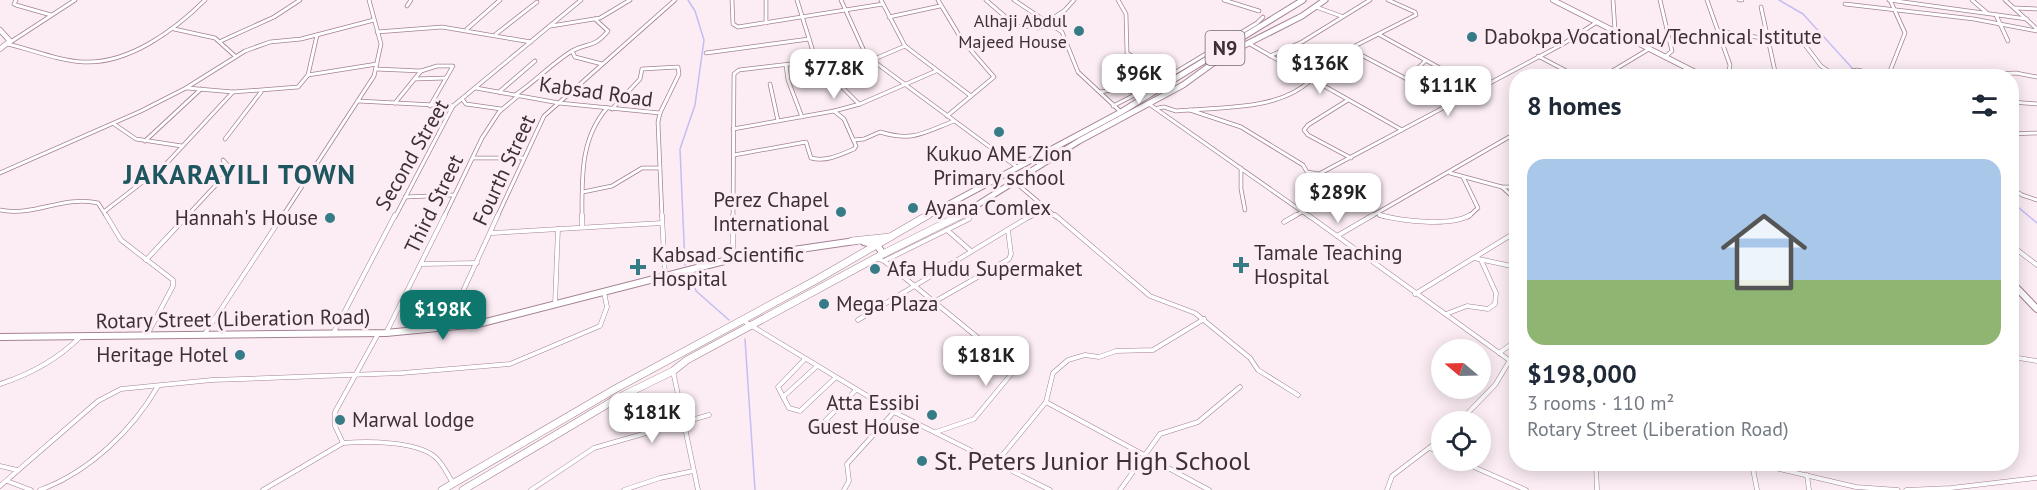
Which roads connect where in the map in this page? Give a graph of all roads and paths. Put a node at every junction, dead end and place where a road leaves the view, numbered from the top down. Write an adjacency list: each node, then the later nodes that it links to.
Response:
1 (15, 0): 48 (street)
2 (75, 0): 48 (street)
3 (205, 0): 66 (street)
4 (299, 0): 78 (street)
5 (369, 0): 57 (street)
6 (411, 0): 36 (street)
7 (500, 0): 68 (street)
8 (581, 0): 46 (street, Second Street)
9 (630, 0): 55 (street)
10 (675, 0): 97 (street, Fourth Street)
11 (732, 0): 61 (street)
12 (766, 0): 61 (street)
13 (797, 0): 54 (street)
14 (841, 0): 43 (street)
15 (938, 0): 37 (street)
16 (986, 0): 65 (street)
17 (1014, 0): 58 (street)
18 (1074, 0): 58 (street)
19 (1118, 0): 117 (street)
20 (1224, 0): 44 (street)
21 (1303, 0): 38 (highway, N9)
22 (1325, 0): 39 (highway, N9)
23 (1370, 0): 51 (street)
24 (1388, 0): 75 (street)
25 (1553, 0): 60 (street)
26 (1613, 0): 69 (street)
27 (1660, 0): 92 (street)
28 (1707, 0): 71 (street)
29 (1890, 0): 34 (street); 45 (street)
30 (1972, 0): 47 (street)
31 (2005, 0): 41 (street)
32 (537, 2): 73 (street)
33 (882, 2): 43 (street); 52 (street)
34 (1930, 2): 47 (street)
35 (1845, 4): 45 (street)
36 (408, 6)
37 (940, 6): 52 (street); 135 (street)
38 (1291, 7): 50 (highway); 114 (highway, N9)
39 (1316, 7): 50 (highway, N9); 51 (street)
40 (1761, 8): 77 (street)
41 (2014, 8): 42 (street); 56 (street)
42 (2037, 9)
43 (846, 11): 54 (street); 93 (street)
44 (1259, 11)
45 (1896, 11): 62 (street); 107 (street)
46 (566, 13): 59 (street); 63 (street, Second Street)
47 (1986, 13): 49 (street)
48 (52, 15): 82 (street)
49 (1995, 15): 56 (street); 62 (street)
50 (1302, 16): 81 (highway, N9)
51 (1341, 16): 90 (street)
52 (889, 17): 83 (street)
53 (1263, 17): 117 (street)
54 (803, 18): 61 (street); 76 (street)
55 (595, 19): 59 (street); 87 (street)
56 (2027, 19): 70 (street)
57 (374, 20): 72 (street); 74 (street)
58 (1046, 21): 64 (street); 65 (street)
59 (574, 22): 63 (street)
60 (1597, 22): 69 (street); 91 (street)
61 (766, 23)
62 (2000, 23): 70 (street); 79 (street)
63 (551, 26): 80 (street, Second Street)
64 (1055, 27): 65 (street); 131 (street)
65 (1038, 28)
66 (173, 29): 78 (street); 82 (street)
67 (0, 30): 82 (street)
68 (467, 30): 72 (street); 73 (street)
69 (1615, 30): 84 (street)
70 (2037, 30)
71 (1719, 31): 77 (street); 104 (street)
72 (377, 32): 99 (street)
73 (496, 34): 80 (street)
74 (317, 35): 89 (street); 112 (street)
75 (1380, 35): 86 (street); 96 (street)
76 (809, 39): 88 (street); 95 (street)
77 (1768, 39): 105 (street); 106 (street)
78 (221, 41): 89 (street)
79 (2008, 41)
80 (532, 42): 126 (street, Second Street)
81 (1248, 43): 90 (street); 121 (highway, N9)
82 (8, 44): 85 (street)
83 (905, 46): 93 (street); 109 (street)
84 (1650, 48): 92 (street); 102 (street)
85 (0, 49)
86 (1350, 49): 113 (street); 118 (street)
87 (572, 51): 97 (street); 134 (street)
88 (705, 53)
89 (235, 56): 125 (street)
90 (1270, 56): 113 (street)
91 (1538, 56): 100 (street); 101 (street)
92 (1666, 57): 103 (street)
93 (872, 60): 123 (street)
94 (535, 61): 132 (street)
95 (816, 61): 98 (street); 143 (street)
96 (1425, 61): 118 (street); 128 (street)
97 (602, 64): 140 (street, Fourth Street)
98 (786, 65): 157 (street); 161 (street)
99 (377, 67): 108 (street); 112 (street); 138 (street)
100 (1514, 69)
101 (1563, 69)
102 (1616, 69)
103 (1689, 69)
104 (1729, 69)
105 (1774, 69)
106 (1825, 69)
107 (1890, 69)
108 (420, 71): 116 (street); 119 (street)
109 (936, 71): 123 (street); 135 (street)
110 (1509, 72): 128 (street)
111 (2019, 74): 115 (street)
112 (308, 75): 129 (street)
113 (1305, 76): 120 (street)
114 (1180, 77): 121 (highway); 124 (highway, N9)
115 (2037, 77)
116 (447, 78): 119 (street); 146 (street)
117 (1166, 78): 124 (street)
118 (1408, 78): 141 (street)
119 (415, 79): 139 (street)
120 (1312, 79): 137 (street); 152 (street)
121 (1186, 83): 144 (highway, N9)
122 (770, 84): 158 (street)
123 (903, 86): 143 (street); 156 (street)
124 (1159, 86): 133 (street); 154 (highway, N9)
125 (186, 88): 127 (street); 160 (street)
126 (475, 88): 132 (street, Kabsad Road); 136 (street, Second Street)
127 (201, 89): 130 (street); 168 (street)
128 (1478, 89): 141 (street)
129 (261, 91): 130 (street); 166 (street)
130 (233, 92): 169 (street)
131 (1100, 92): 133 (street); 148 (street)
132 (498, 93): 134 (street, Kabsad Road)
133 (1139, 93): 148 (street)
134 (517, 96): 140 (street, Kabsad Road); 151 (street, Third Street)
135 (971, 96): 156 (street)
136 (462, 99): 147 (street, Second Street); 151 (street)
137 (1349, 100): 162 (street); 173 (street)
138 (357, 101): 139 (street); 239 (street)
139 (395, 103): 146 (street)
140 (559, 103): 149 (street, Kabsad Road); 172 (street, Fourth Street)
141 (1453, 103): 162 (street)
142 (2019, 103): 145 (street)
143 (860, 104): 153 (street)
144 (1149, 104): 150 (street); 181 (highway, N9)
145 (2037, 104)
146 (430, 106): 147 (street)
147 (453, 106): 188 (street, Second Street)
148 (1113, 106): 154 (street)
149 (610, 108): 155 (street, Kabsad Road); 155 (street); 184 (street)
150 (1158, 108): 152 (street); 177 (street)
151 (501, 109): 171 (street, Third Street)
152 (1190, 110): 173 (street)
153 (834, 111): 157 (street); 167 (street)
154 (1121, 112): 176 (highway, N9)
155 (660, 113): 175 (street, Kabsad Road)
156 (947, 116): 159 (street)
157 (802, 117): 158 (street)
158 (778, 121): 161 (street)
159 (954, 121): 167 (street); 176 (street)
160 (113, 123): 168 (street); 178 (street)
161 (733, 129): 170 (street)
162 (1402, 130): 173 (street)
163 (2037, 133): 164 (street)
164 (2019, 134)
165 (1509, 137): 179 (street)
166 (225, 139)
167 (854, 140): 170 (street)
168 (145, 141): 169 (street)
169 (182, 146): 193 (street)
170 (734, 155): 216 (street)
171 (474, 158): 172 (street); 187 (street, Third Street)
172 (524, 158): 203 (street, Fourth Street)
173 (1352, 158)
174 (223, 160): 215 (street)
175 (660, 168): 184 (street); 198 (street, Kabsad Road)
176 (1017, 168): 204 (highway, N9)
177 (1241, 168): 192 (street); 194 (street)
178 (0, 173)
179 (1449, 173): 180 (street); 195 (street)
180 (1463, 177): 182 (street); 195 (street)
181 (1015, 182): 190 (street); 209 (highway, N9)
182 (1502, 187): 183 (street); 186 (street)
183 (1509, 187)
184 (583, 192): 199 (street)
185 (2019, 193): 189 (street)
186 (1509, 194)
187 (453, 195): 188 (street); 219 (street, Third Street)
188 (405, 197): 236 (street, Second Street)
189 (2037, 200)
190 (1046, 207): 202 (street); 231 (street)
191 (0, 210): 193 (street)
192 (1245, 210)
193 (105, 211): 215 (street)
194 (1302, 212): 197 (street); 205 (street)
195 (1379, 214): 205 (street)
196 (969, 219): 201 (street)
197 (1284, 222)
198 (662, 223): 199 (street); 222 (street, Kabsad Road)
199 (582, 227): 200 (street)
200 (558, 229): 203 (street); 228 (street)
201 (947, 230): 210 (street); 213 (street)
202 (1008, 231): 210 (street); 227 (street)
203 (492, 233): 218 (street, Fourth Street)
204 (892, 236): 207 (highway); 208 (highway, N9); 209 (highway)
205 (1337, 236): 226 (street)
206 (1509, 238): 214 (street)
207 (853, 241): 208 (street, Rotary Street (Liberation Road)); 212 (highway); 216 (street, Rotary Street (Liberation Road))
208 (877, 245): 212 (highway, N9); 213 (street)
209 (901, 245): 213 (highway, N9)
210 (972, 251): 223 (street)
211 (2019, 251): 220 (street)
212 (863, 254): 232 (highway, N9)
213 (883, 257): 223 (street); 234 (highway, N9)
214 (1474, 258): 217 (street); 226 (street)
215 (146, 260): 240 (street)
216 (732, 260): 222 (street, Rotary Street (Liberation Road))
217 (1481, 260): 221 (street); 230 (street)
218 (477, 263): 219 (street); 235 (street, Fourth Street)
219 (422, 264): 238 (street, Third Street)
220 (2037, 265)
221 (1509, 266)
222 (665, 277): 225 (street, Rotary Street (Liberation Road))
223 (913, 286): 227 (street); 233 (street)
224 (2019, 290): 229 (street)
225 (604, 292): 228 (street, Rotary Street (Liberation Road)); 252 (street)
226 (1415, 294): 230 (street)
227 (933, 302): 265 (street)
228 (555, 304): 235 (street, Rotary Street (Liberation Road))
229 (2037, 309)
230 (1446, 314): 244 (street)
231 (1204, 319): 258 (street); 260 (street)
232 (742, 320): 234 (street); 281 (highway, N9)
233 (858, 321)
234 (750, 327): 246 (street); 251 (highway, N9)
235 (445, 329): 238 (street, Rotary Street (Liberation Road))
236 (334, 333): 237 (street, Rotary Street (Liberation Road)); 239 (street, Rotary Street (Liberation Road))
237 (378, 333): 238 (street, Rotary Street (Liberation Road)); 252 (street)
238 (386, 333)
239 (204, 334): 240 (street, Rotary Street (Liberation Road))
240 (147, 336): 242 (street, Rotary Street (Liberation Road))
241 (0, 337): 242 (street, Rotary Street (Liberation Road))
242 (80, 337): 254 (street)
243 (1509, 346): 244 (street)
244 (1499, 353): 247 (street)
245 (2019, 358): 248 (street)
246 (805, 359): 250 (street); 259 (street)
247 (1509, 359)
248 (2037, 361)
249 (1509, 362): 261 (street)
250 (816, 366): 253 (street); 259 (street)
251 (672, 371): 264 (street); 287 (highway, N9)
252 (355, 374): 255 (street); 267 (street)
253 (835, 378): 257 (street); 259 (street)
254 (0, 384)
255 (159, 385): 272 (street); 284 (street)
256 (1240, 387): 269 (street)
257 (856, 390): 262 (street); 266 (street)
258 (1298, 395)
259 (783, 397)
260 (1046, 402): 269 (street); 270 (street)
261 (1470, 411)
262 (894, 412): 265 (street); 291 (street)
263 (709, 415): 264 (street)
264 (684, 424): 273 (street); 288 (street)
265 (936, 432): 270 (street)
266 (818, 433)
267 (343, 442): 281 (street); 285 (street)
268 (1429, 448): 295 (street)
269 (1145, 455): 293 (street); 294 (street)
270 (996, 463): 292 (street)
271 (0, 466): 272 (street)
272 (18, 470): 280 (street)
273 (693, 471): 289 (street); 290 (street)
274 (1483, 471): 296 (street)
275 (1596, 471): 297 (street)
276 (1753, 471): 298 (street)
277 (1789, 471): 278 (street)
278 (1807, 475): 299 (street); 300 (street)
279 (2037, 478): 301 (street)
280 (6, 481): 282 (street); 283 (street)
281 (453, 483): 286 (highway, N9)
282 (0, 486)
283 (31, 490)
284 (40, 490)
285 (263, 490)
286 (442, 490)
287 (463, 490)
288 (531, 490)
289 (624, 490)
290 (698, 490)
291 (844, 490)
292 (1050, 490)
293 (1120, 490)
294 (1209, 490)
295 (1387, 490)
296 (1526, 490)
297 (1597, 490)
298 (1757, 490)
299 (1809, 490)
300 (1898, 490)
301 (1906, 490)

